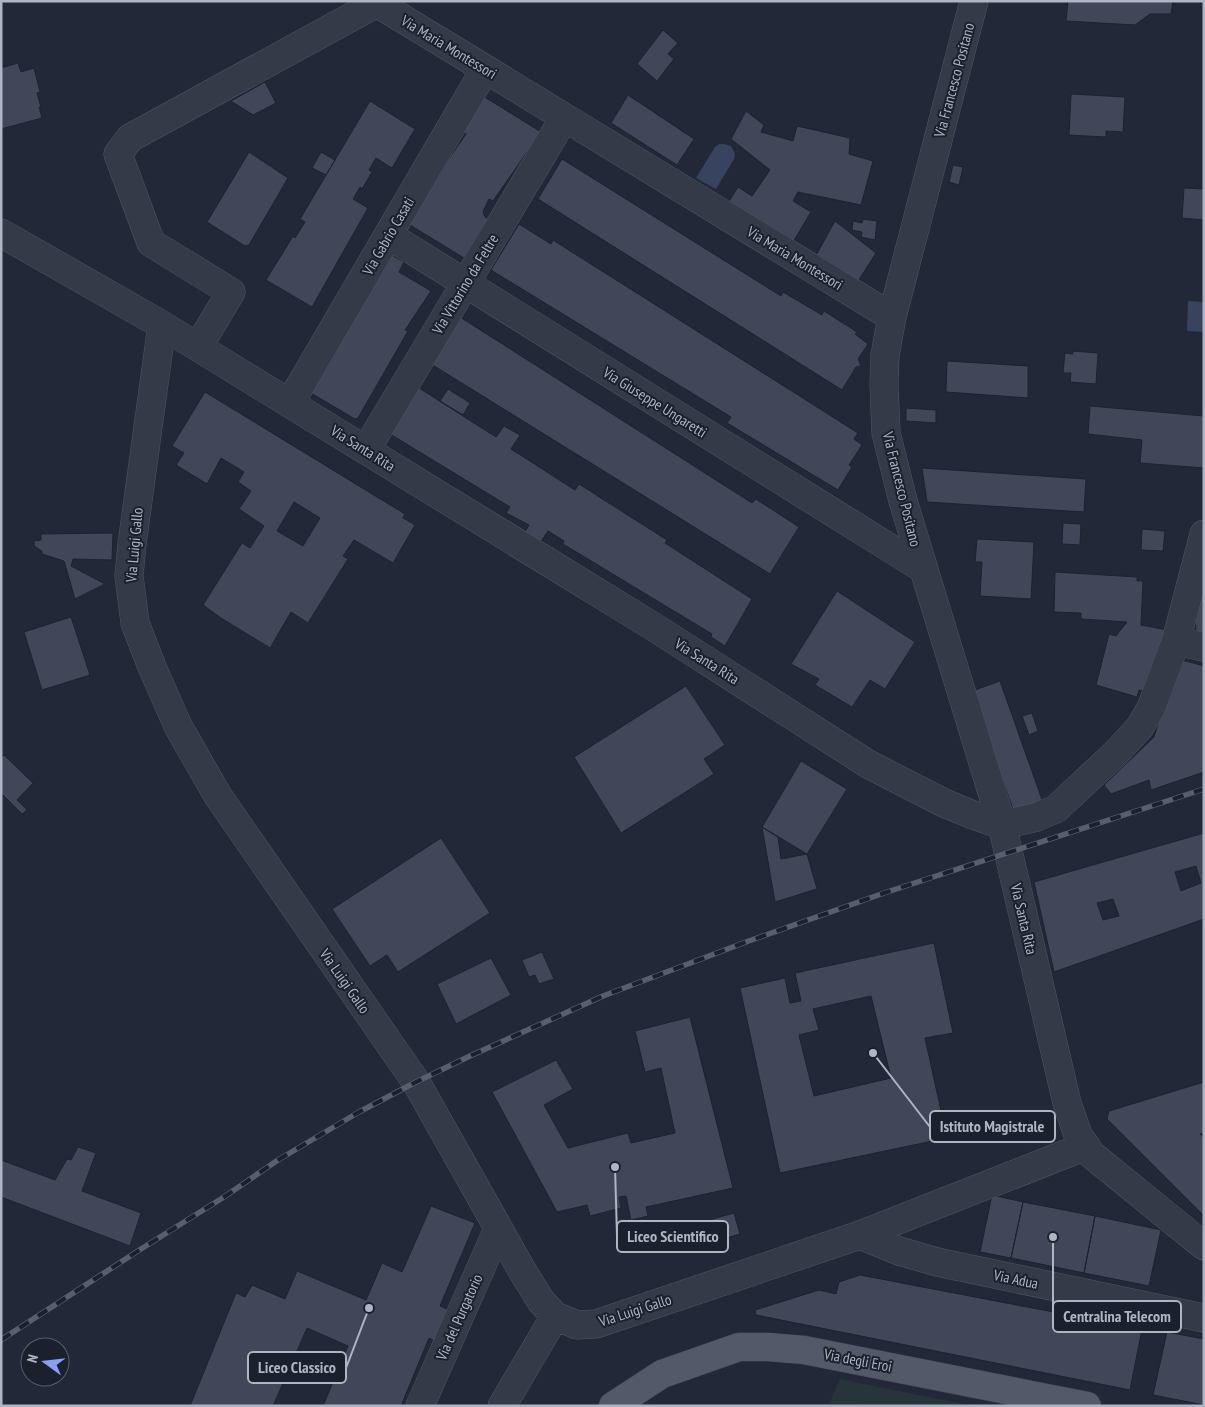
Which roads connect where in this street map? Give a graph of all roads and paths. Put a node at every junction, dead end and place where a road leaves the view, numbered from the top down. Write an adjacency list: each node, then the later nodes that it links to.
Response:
1 (974, 1): 7 (street, Via Francesco Positano)
2 (485, 69): 3 (street, Via Maria Montessori); 5 (street, Via Gabrio Casati); 9 (street, Via Maria Montessori)
3 (564, 118): 6 (street, Via Vittorino da Feltre); 7 (street, Via Maria Montessori)
4 (1, 233): 8 (street, Via Santa Rita)
5 (388, 235): 6 (street, Via Giuseppe Ungaretti); 10 (street, Via Gabrio Casati)
6 (466, 284): 11 (street, Via Vittorino da Feltre); 13 (street, Via Giuseppe Ungaretti)
7 (892, 317): 13 (street, Via Francesco Positano)
8 (162, 325): 9 (street, Via Santa Rita); 18 (street, Via Luigi Gallo)
9 (198, 347): 10 (street, Via Santa Rita)
10 (290, 403): 11 (street, Via Santa Rita)
11 (366, 450): 16 (street, Via Santa Rita)
12 (1204, 534): 14 (street)
13 (922, 568): 16 (street, Via Francesco Positano)
14 (1176, 641): 15 (street); 16 (street)
15 (1204, 647)
16 (1002, 825): 17 (street, Via Santa Rita)
17 (1086, 1146): 19 (street, Via Luigi Gallo); 20 (street, Via Santa Rita)
18 (498, 1229): 21 (street, Via Luigi Gallo); 24 (street, Via del Purgatorio)
19 (860, 1235): 21 (street, Via Luigi Gallo); 22 (street, Via Adua)
20 (1204, 1246)
21 (554, 1316): 25 (street)
22 (1204, 1318)
23 (624, 1398): 26 (main road, Via degli Eroi)
24 (420, 1406)
25 (502, 1406)
26 (1086, 1406)

